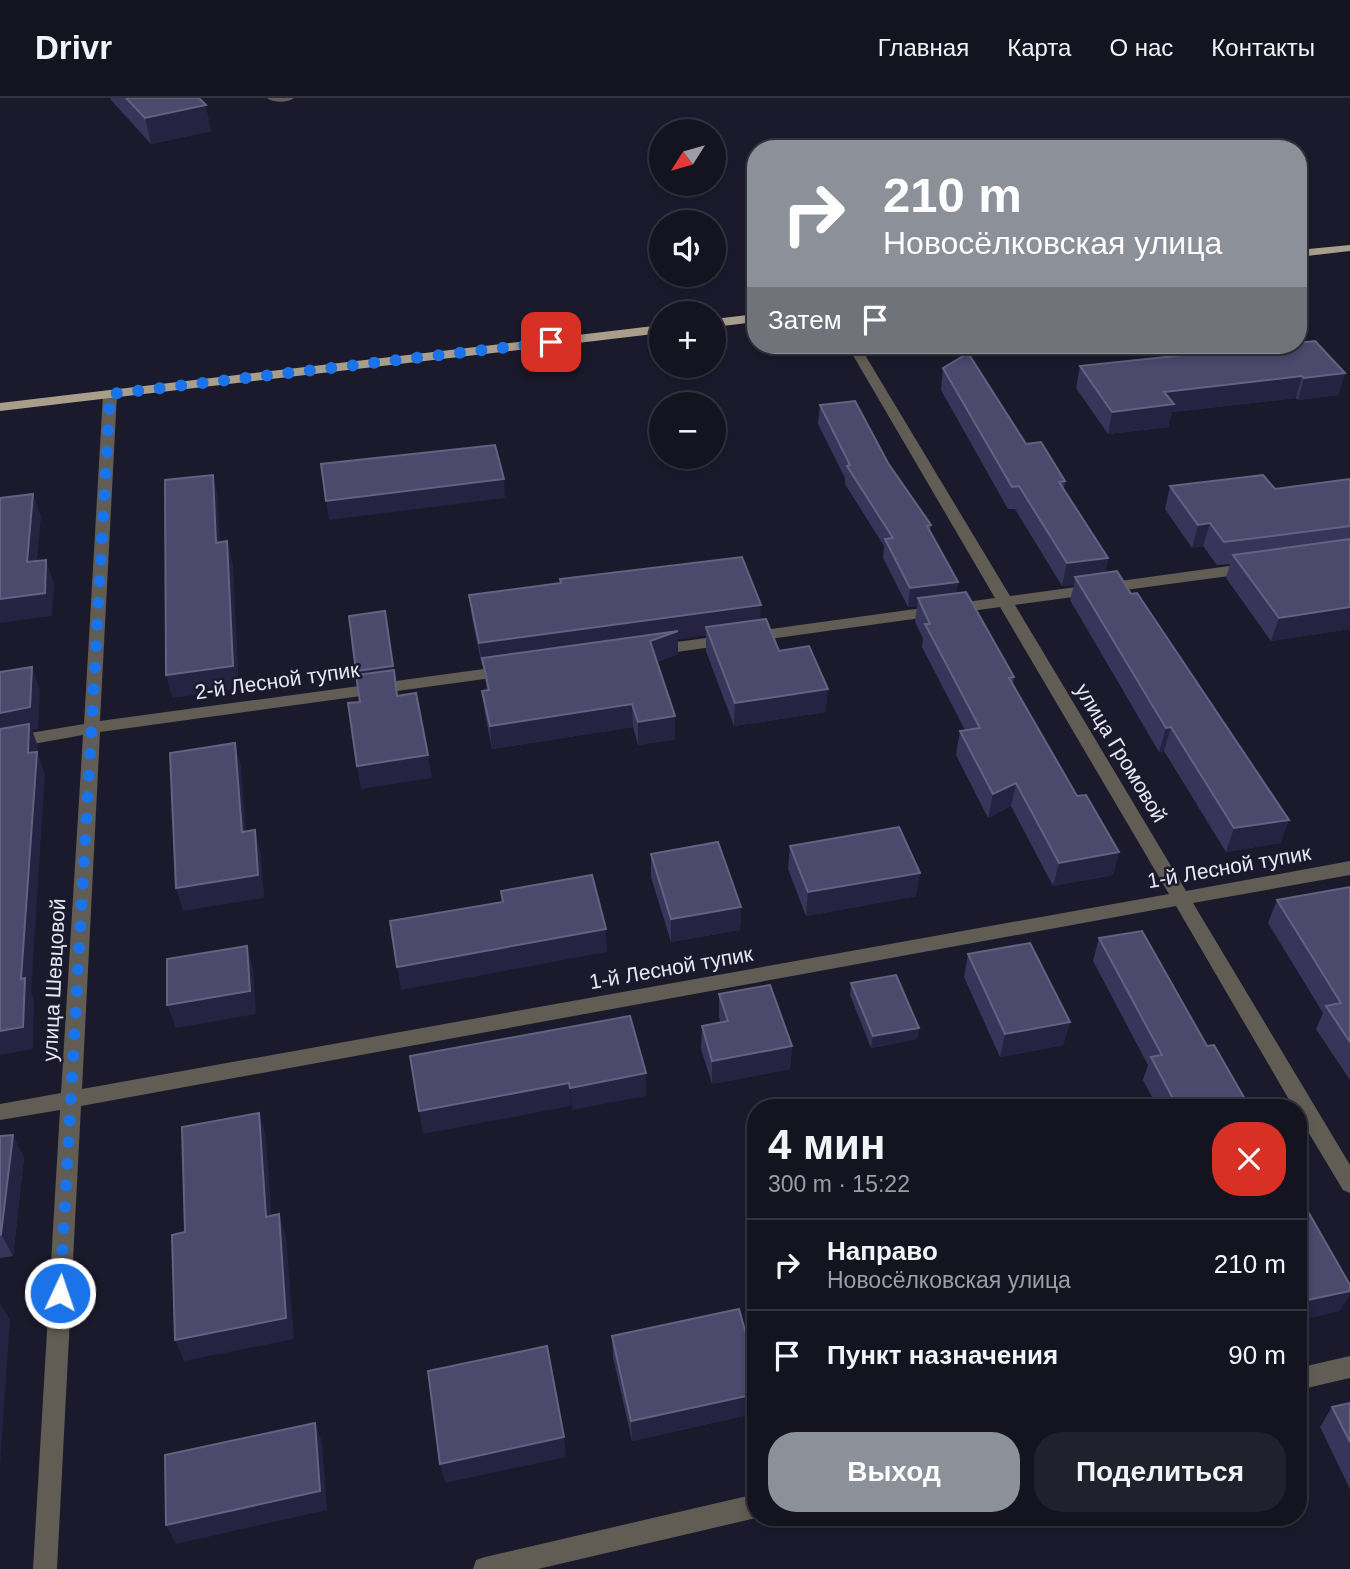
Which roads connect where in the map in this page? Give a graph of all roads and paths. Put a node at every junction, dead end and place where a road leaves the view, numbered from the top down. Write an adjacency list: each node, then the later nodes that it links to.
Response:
1 (272, 98): 2 (street)
2 (289, 98)
3 (1350, 248): 4 (main road)
4 (1307, 253)
5 (747, 319): 6 (main road)
6 (726, 322)
7 (649, 331): 9 (main road)
8 (858, 354): 12 (street, улица Громовой)
9 (110, 394): 10 (main road); 15 (street, улица Шевцовой)
10 (0, 407)
11 (1267, 566): 12 (street)
12 (1006, 603): 13 (street); 18 (street, улица Громовой)
13 (645, 652)
14 (520, 669): 15 (street, 2-й Лесной тупик)
15 (90, 727): 16 (street, 2-й Лесной тупик); 19 (street, улица Шевцовой)
16 (0, 744)
17 (1350, 868): 18 (street, 1-й Лесной тупик)
18 (1181, 899): 19 (street, 1-й Лесной тупик); 20 (street, улица Громовой)
19 (70, 1099): 22 (street, 1-й Лесной тупик); 27 (street, улица Шевцовой)
20 (1300, 1099)
21 (1307, 1111): 23 (street, улица Громовой)
22 (0, 1112)
23 (1350, 1184)
24 (1350, 1367): 25 (street)
25 (1307, 1377)
26 (747, 1508): 28 (street)
27 (44, 1569)
28 (485, 1569)

